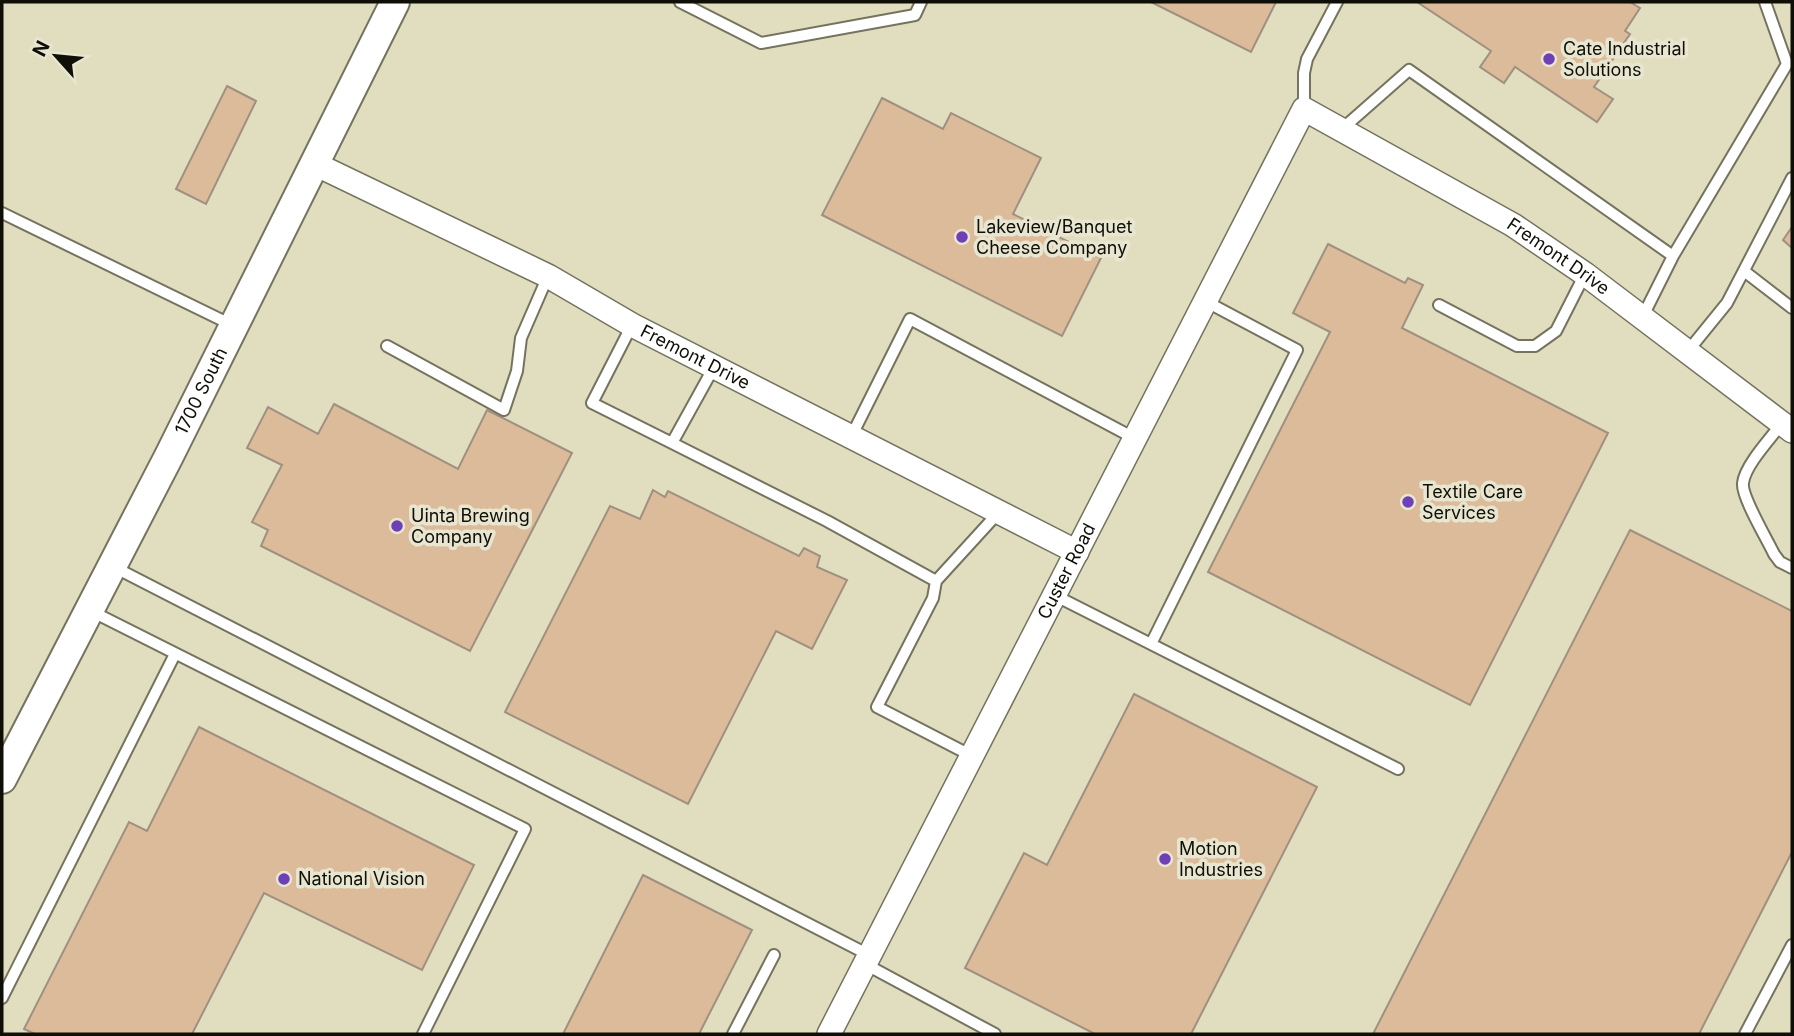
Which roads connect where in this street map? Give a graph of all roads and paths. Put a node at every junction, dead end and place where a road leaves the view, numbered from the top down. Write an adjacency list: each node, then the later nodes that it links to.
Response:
1 (395, 2): 8 (street, 1700 South)
2 (680, 2): 3 (lane)
3 (921, 2)
4 (1338, 2): 6 (lane)
5 (1765, 2): 11 (lane)
6 (1304, 109): 7 (street, Fremont Drive); 15 (street, Custer Road)
7 (1342, 130): 11 (lane); 13 (street, Fremont Drive)
8 (313, 163): 14 (street, Fremont Drive); 20 (street, 1700 South)
9 (1792, 178): 12 (lane)
10 (2, 213): 20 (lane)
11 (1673, 256): 18 (lane)
12 (1744, 271): 17 (lane); 22 (lane)
13 (1585, 274): 16 (lane); 18 (street, Fremont Drive)
14 (548, 275): 19 (street, Fremont Drive); 21 (lane)
15 (1205, 301): 26 (street, Custer Road); 35 (lane)
16 (1439, 305)
17 (1792, 308)
18 (1642, 317): 22 (street, Fremont Drive)
19 (632, 325): 23 (street, Fremont Drive); 27 (lane)
20 (234, 326): 30 (street, 1700 South)
21 (387, 346)
22 (1688, 351): 24 (street, Fremont Drive)
23 (714, 367): 25 (street, Fremont Drive); 27 (lane)
24 (1787, 427): 31 (lane)
25 (851, 436): 26 (lane); 28 (street, Fremont Drive)
26 (1134, 438): 29 (street, Custer Road)
27 (672, 443): 32 (lane)
28 (999, 512): 29 (street, Fremont Drive); 32 (lane)
29 (1077, 552): 33 (street, Custer Road)
30 (111, 566): 34 (street, 1700 South); 42 (lane)
31 (1792, 568)
32 (936, 581): 37 (lane)
33 (1054, 595): 35 (lane); 37 (street, Custer Road)
34 (89, 610): 36 (lane); 39 (street, 1700 South)
35 (1151, 644): 38 (lane)
36 (175, 654): 43 (lane); 44 (lane)
37 (972, 755): 42 (street, Custer Road)
38 (1398, 769)
39 (2, 779)
40 (1792, 946): 48 (lane)
41 (774, 955): 45 (lane)
42 (867, 960): 46 (street, Custer Road); 47 (lane)
43 (2, 998)
44 (423, 1034)
45 (733, 1034)
46 (829, 1034)
47 (995, 1034)
48 (1745, 1034)

